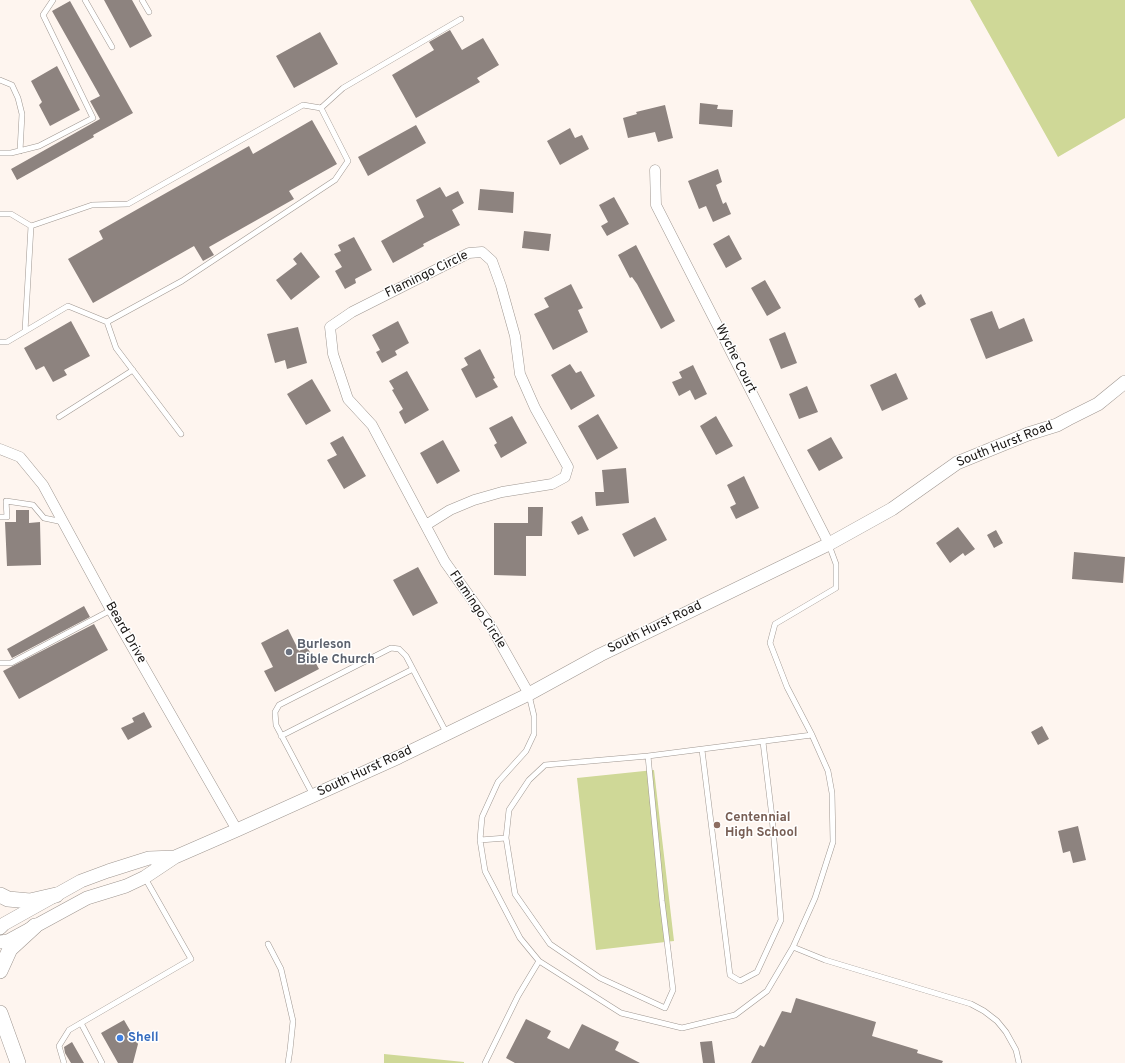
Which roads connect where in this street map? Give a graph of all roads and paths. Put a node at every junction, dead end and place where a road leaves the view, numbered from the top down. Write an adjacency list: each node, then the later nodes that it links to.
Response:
1 (53, 0): 9 (lane)
2 (85, 0): 6 (lane)
3 (142, 0): 4 (lane)
4 (149, 12)
5 (460, 19): 8 (lane)
6 (112, 47)
7 (0, 80): 9 (lane)
8 (321, 108): 13 (lane); 14 (lane)
9 (20, 151): 10 (lane)
10 (0, 153)
11 (655, 170): 25 (street, Wyche Court)
12 (0, 214): 13 (lane)
13 (31, 226): 15 (lane)
14 (107, 322): 15 (lane); 17 (lane)
15 (25, 331): 16 (lane)
16 (0, 342)
17 (133, 370): 19 (lane); 20 (lane)
18 (1125, 382): 25 (street, South Hurst Road)
19 (59, 417)
20 (180, 434)
21 (0, 449): 23 (street, Beard Drive)
22 (0, 517): 23 (lane)
23 (64, 522): 26 (street, Beard Drive)
24 (426, 525): 24 (street, Flamingo Circle); 29 (street, Flamingo Circle)
25 (829, 544): 29 (street, South Hurst Road); 31 (lane)
26 (111, 610): 27 (lane); 37 (street, Beard Drive)
27 (0, 663)
28 (413, 669): 30 (lane); 32 (lane); 32 (lane)
29 (529, 694): 30 (street, South Hurst Road); 39 (lane)
30 (447, 734): 36 (street, South Hurst Road)
31 (812, 735): 33 (lane); 48 (lane)
32 (281, 736): 36 (lane)
33 (763, 742): 34 (lane); 34 (lane)
34 (702, 750): 35 (lane)
35 (648, 756): 38 (lane); 38 (lane)
36 (313, 796): 37 (street, South Hurst Road)
37 (238, 830): 40 (street, South Hurst Road)
38 (506, 838): 39 (lane)
39 (480, 840): 49 (lane)
40 (175, 857): 41 (street, South Hurst Road); 43 (street, South Hurst Road)
41 (145, 877): 44 (street, South Hurst Road); 52 (lane)
42 (0, 895): 43 (main road)
43 (56, 895): 45 (street, South Hurst Road)
44 (35, 926): 46 (street, South Hurst Road); 50 (main road)
45 (0, 928)
46 (0, 942)
47 (268, 944): 56 (lane)
48 (793, 947): 49 (lane); 58 (lane)
49 (539, 961): 57 (lane)
50 (0, 970)
51 (0, 1013): 53 (main road)
52 (81, 1023): 54 (lane); 55 (lane)
53 (18, 1063)
54 (64, 1063)
55 (102, 1063)
56 (288, 1063)
57 (485, 1063)
58 (1019, 1063)

